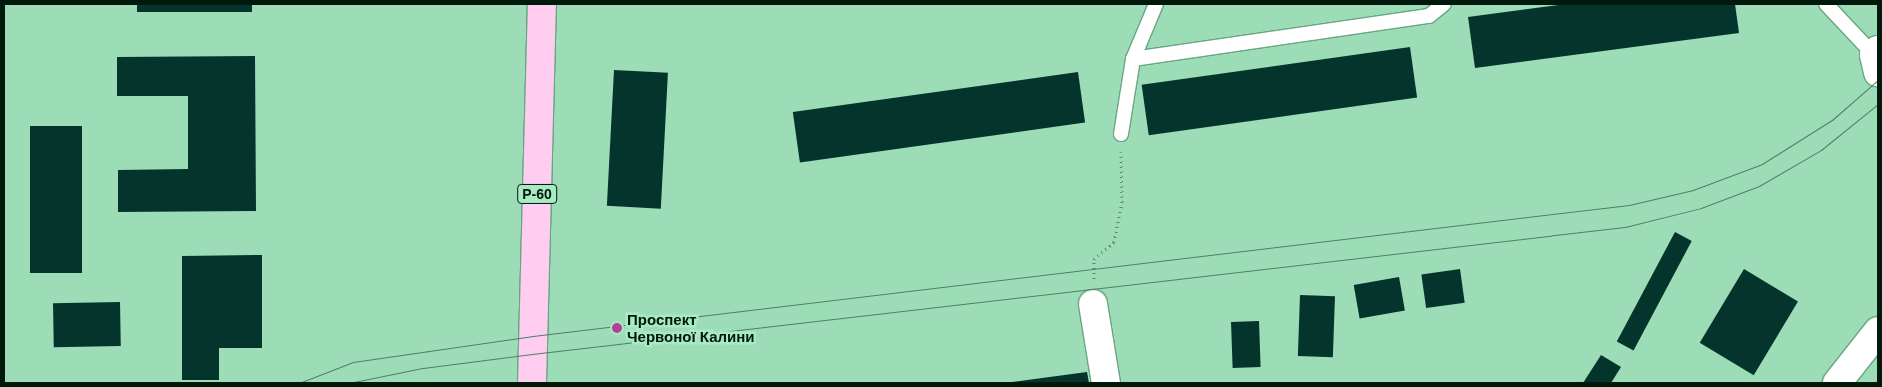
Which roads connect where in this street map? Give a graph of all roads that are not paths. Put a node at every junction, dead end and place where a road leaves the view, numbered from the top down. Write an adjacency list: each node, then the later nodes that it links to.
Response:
1 (542, 4): 10 (main road, Р-60)
2 (1156, 4): 5 (lane)
3 (1444, 4): 5 (lane)
4 (1826, 4): 6 (lane)
5 (1133, 59): 7 (lane)
6 (1877, 59)
7 (1121, 134)
8 (1094, 304): 11 (street)
9 (1878, 330): 12 (street)
10 (532, 383)
11 (1106, 383)
12 (1837, 383)

